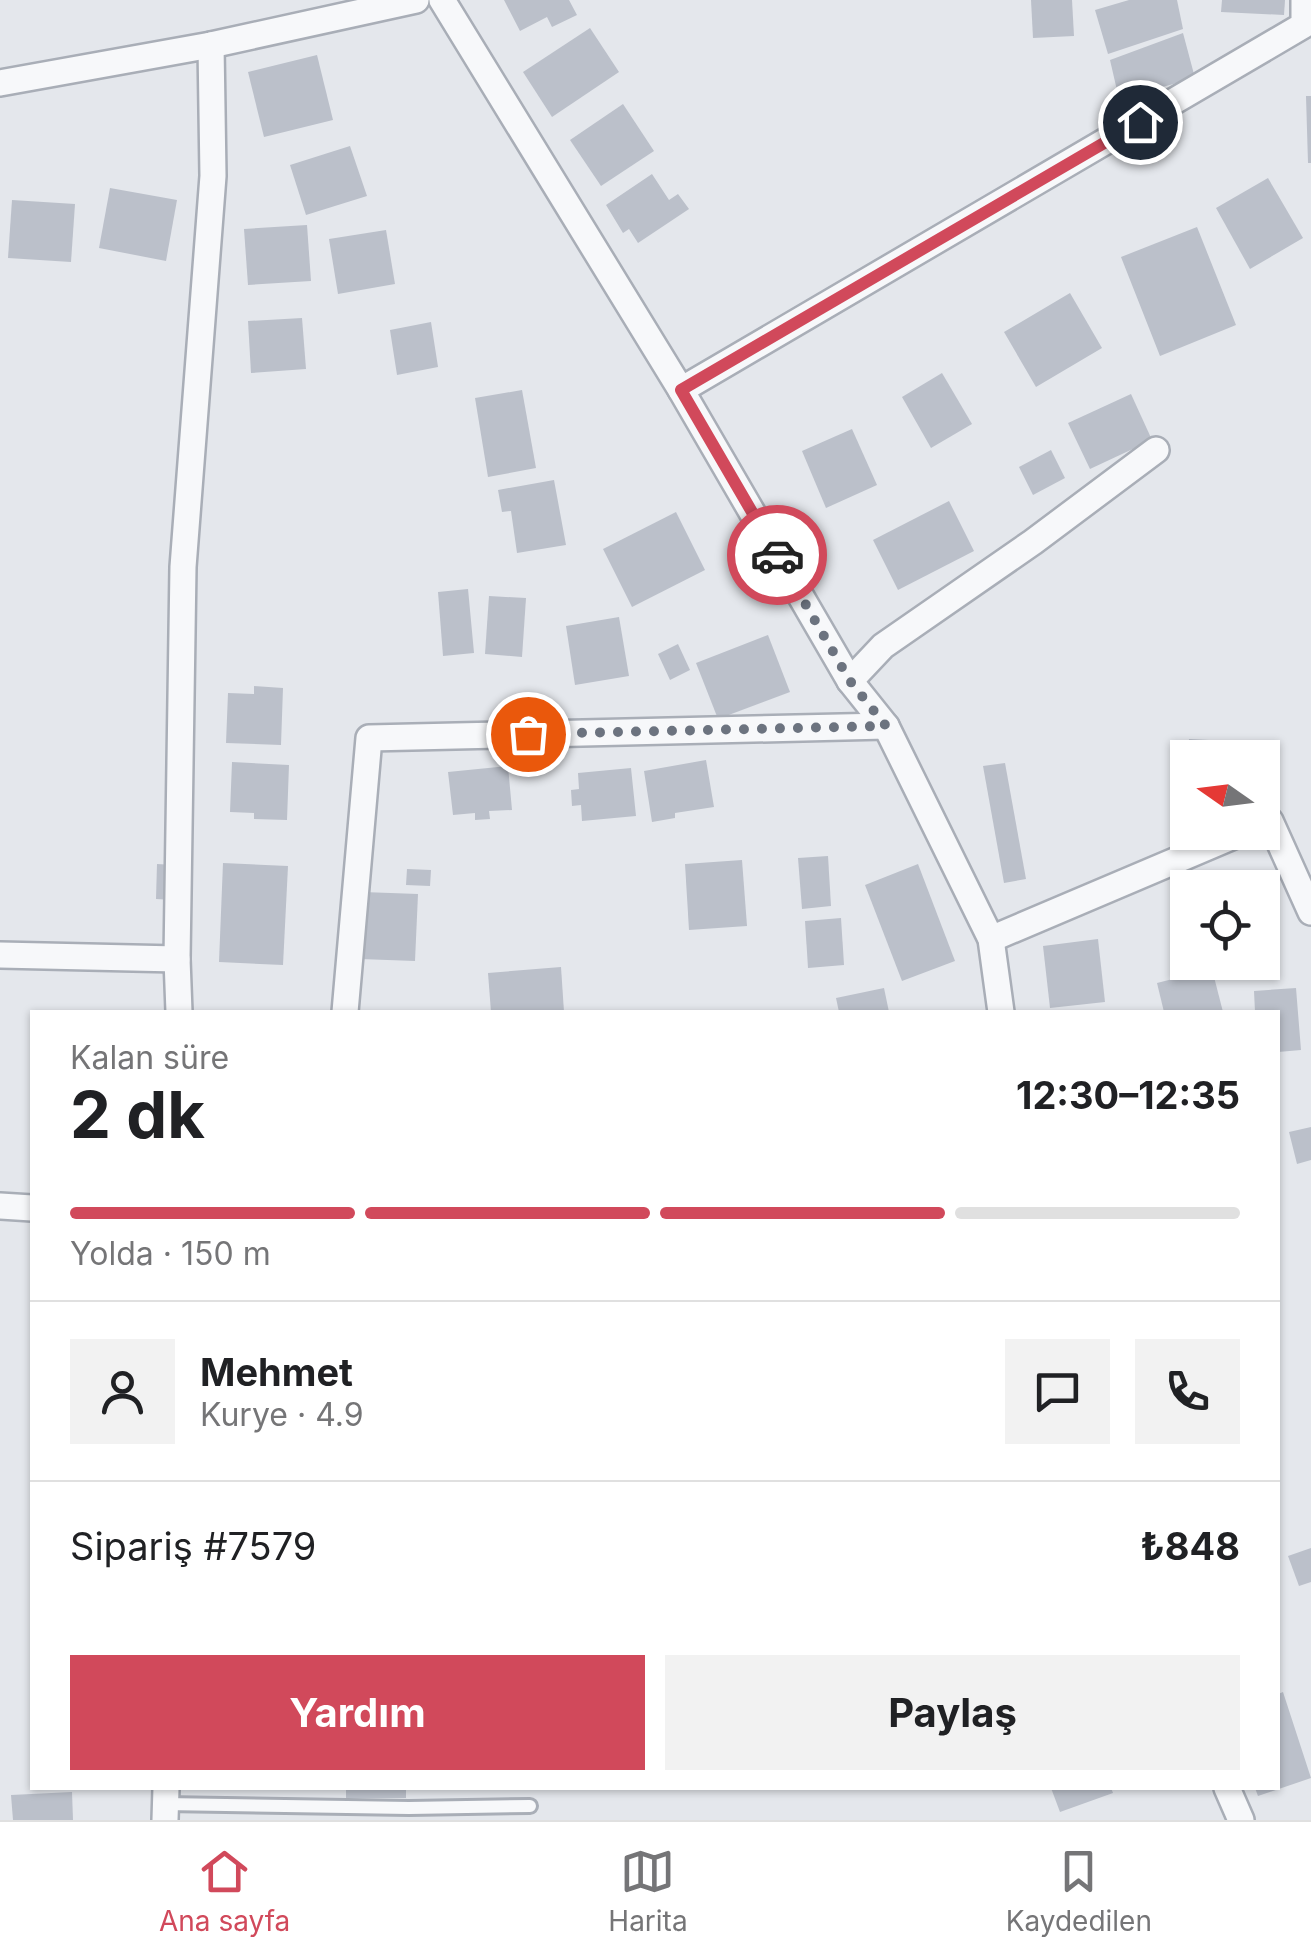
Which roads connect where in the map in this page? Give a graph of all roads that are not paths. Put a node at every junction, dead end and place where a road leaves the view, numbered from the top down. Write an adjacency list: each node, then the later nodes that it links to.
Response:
1 (416, 0): 4 (street)
2 (442, 0): 6 (street)
3 (1304, 0): 6 (street)
4 (210, 46): 5 (street); 15 (street)
5 (0, 83)
6 (681, 390): 8 (street)
7 (1156, 450): 8 (street)
8 (850, 681): 9 (street)
9 (886, 726): 13 (street); 17 (street)
10 (1280, 843): 12 (street)
11 (1201, 850): 13 (street)
12 (1311, 912)
13 (992, 939): 18 (street)
14 (0, 956): 15 (street)
15 (177, 960): 16 (street)
16 (179, 1010)
17 (345, 1010)
18 (1001, 1010)
19 (0, 1206): 20 (street)
20 (30, 1208)
21 (1228, 1790): 24 (street)
22 (165, 1804): 23 (lane)
23 (530, 1806)
24 (1241, 1820)

